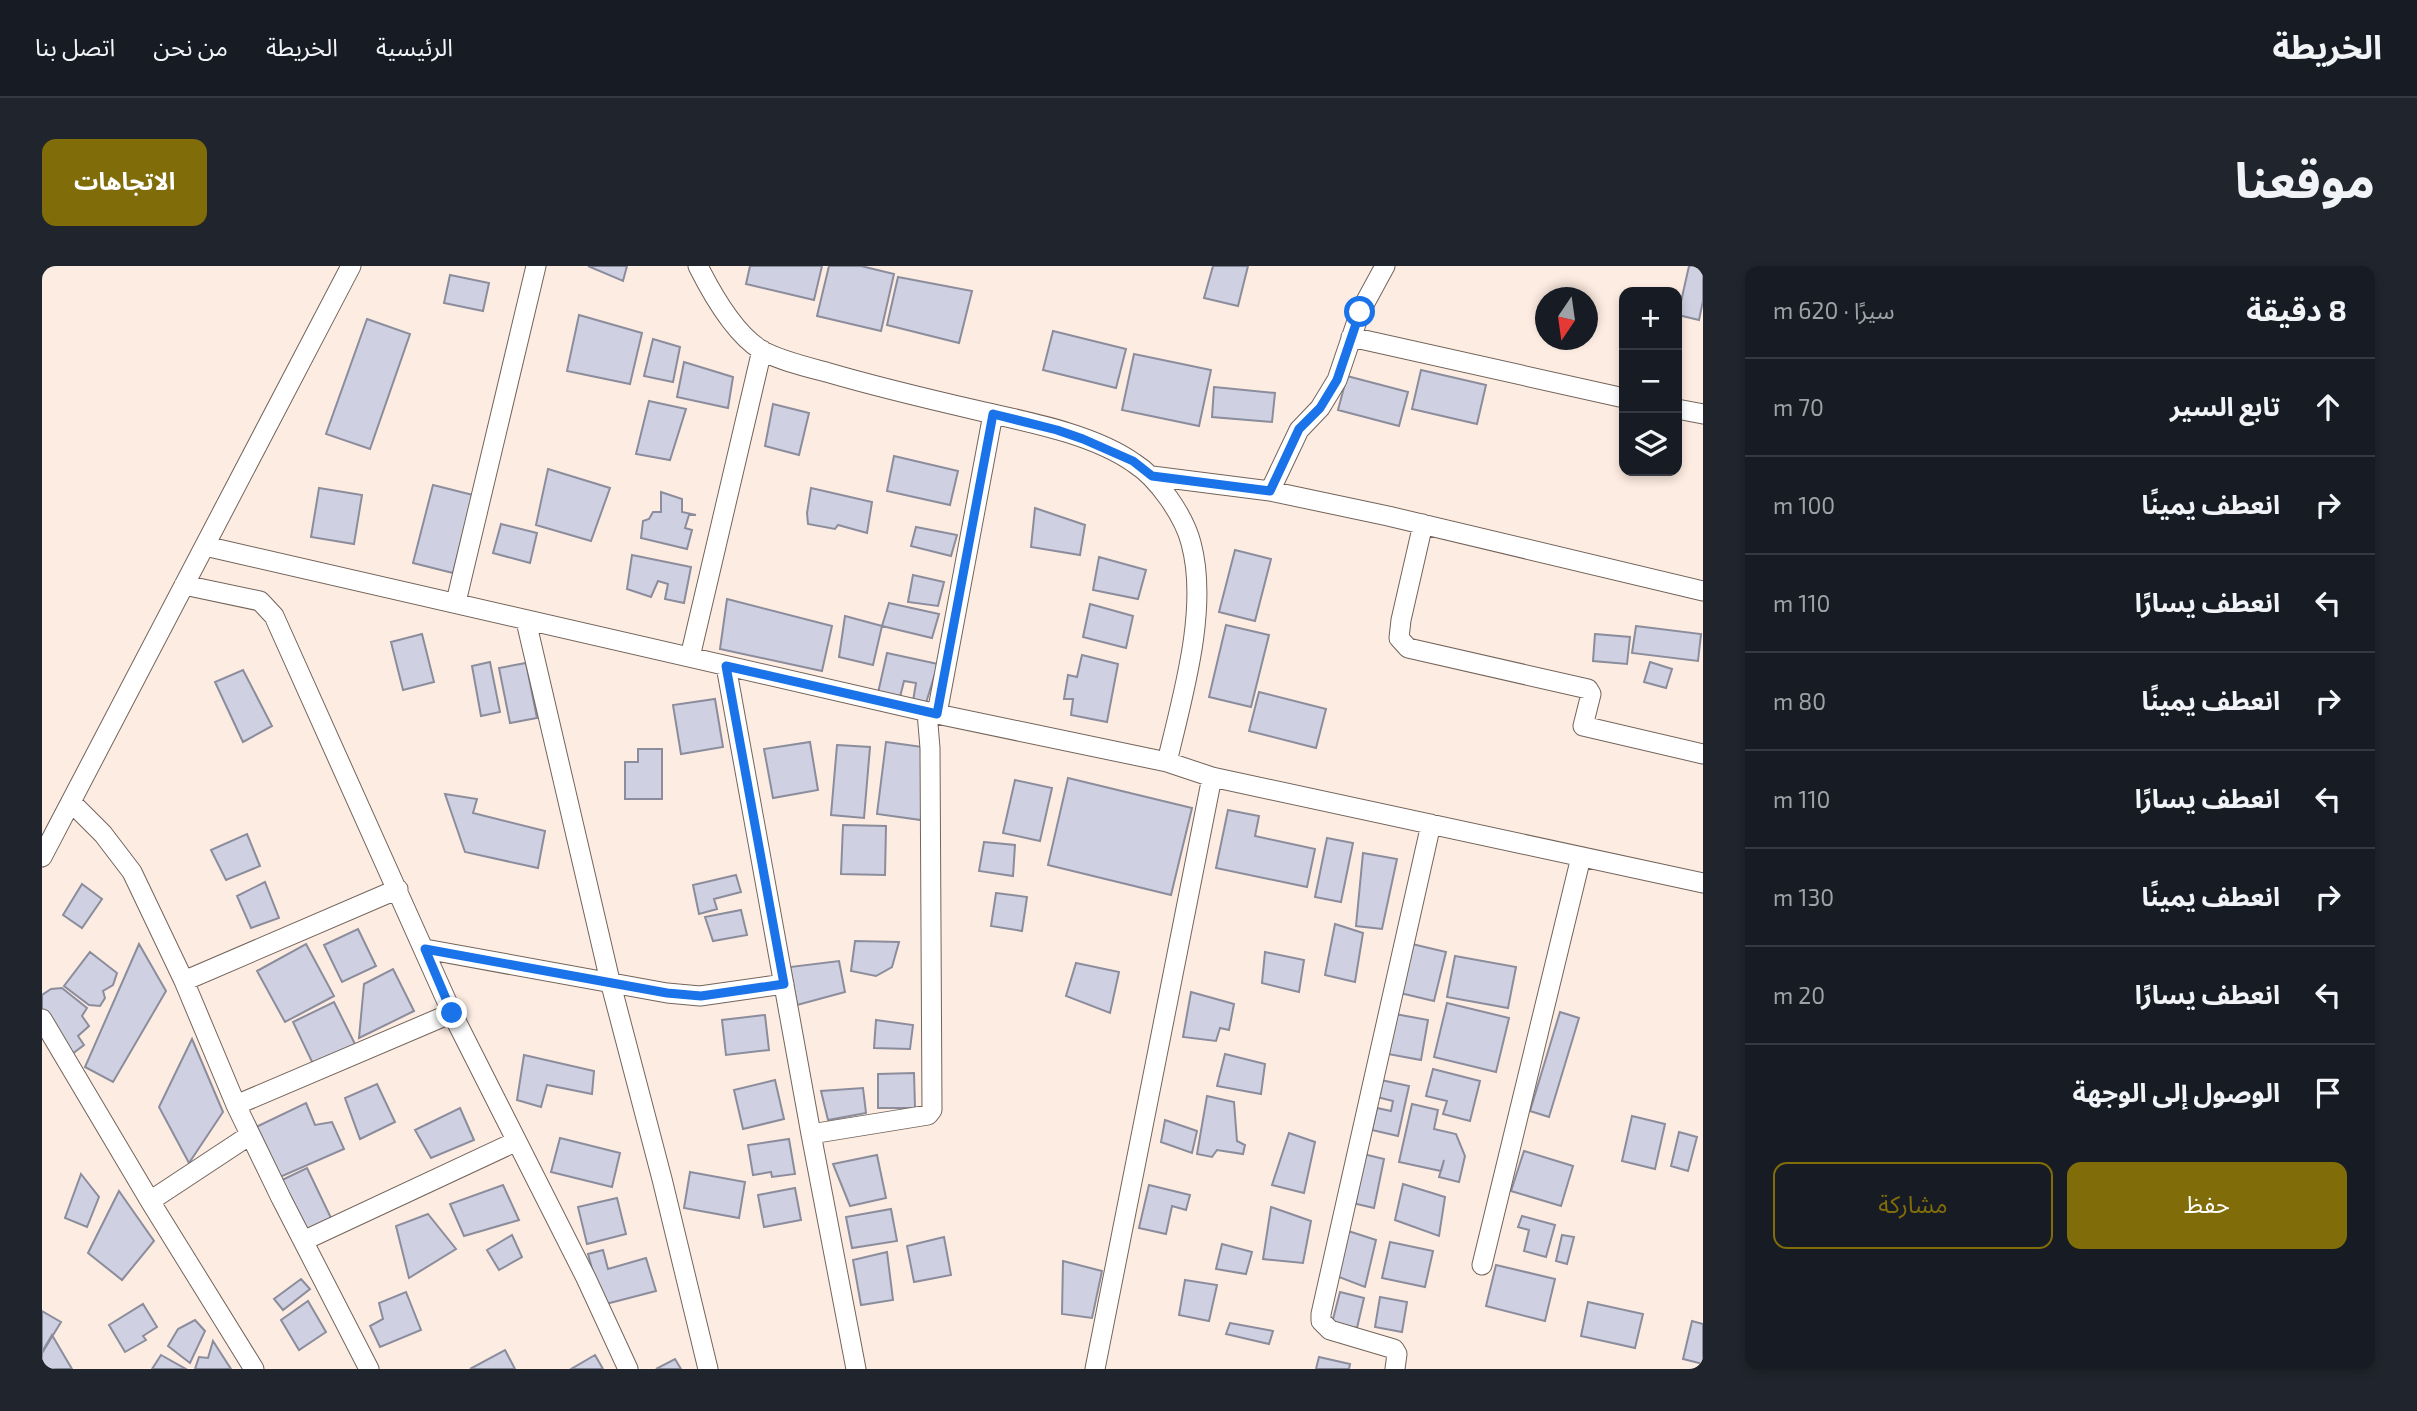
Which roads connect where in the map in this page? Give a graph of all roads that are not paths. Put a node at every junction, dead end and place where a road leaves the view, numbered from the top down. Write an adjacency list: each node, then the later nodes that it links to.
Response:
1 (351, 266): 14 (street)
2 (536, 266): 17 (street)
3 (698, 266): 6 (street)
4 (1385, 266): 5 (street)
5 (1351, 337): 7 (street); 12 (street)
6 (762, 350): 9 (street); 19 (street)
7 (1619, 397)
8 (1682, 410): 10 (street)
9 (993, 414): 11 (street); 21 (street)
10 (1703, 414)
11 (1152, 476): 12 (street); 23 (street)
12 (1270, 491): 13 (street)
13 (1423, 524): 16 (street); 22 (street)
14 (205, 546): 15 (street); 17 (street)
15 (184, 585): 25 (street); 30 (street)
16 (1703, 591)
17 (456, 602): 18 (street)
18 (527, 621): 19 (street); 33 (street)
19 (690, 657): 20 (street)
20 (726, 666): 21 (street); 34 (street)
21 (932, 713): 23 (street); 39 (street)
22 (1703, 754)
23 (1167, 762): 24 (street)
24 (1212, 777): 26 (street); 49 (street)
25 (71, 802): 27 (street); 32 (street)
26 (1431, 824): 28 (street); 50 (street)
27 (42, 857)
28 (1581, 857): 29 (street); 43 (street)
29 (1703, 883)
30 (398, 889): 31 (street); 32 (street)
31 (425, 949): 33 (street); 35 (street)
32 (184, 981): 37 (street)
33 (610, 981): 34 (street); 47 (street)
34 (784, 984): 39 (street)
35 (452, 1013): 37 (street); 40 (street)
36 (42, 1019): 41 (street)
37 (236, 1105): 38 (street)
38 (250, 1135): 41 (street); 42 (street)
39 (811, 1135): 48 (street)
40 (515, 1142): 42 (street); 46 (street)
41 (150, 1201): 44 (street)
42 (303, 1241): 45 (street)
43 (1482, 1265)
44 (254, 1369)
45 (369, 1369)
46 (628, 1369)
47 (708, 1369)
48 (856, 1369)
49 (1095, 1369)
50 (1395, 1369)

